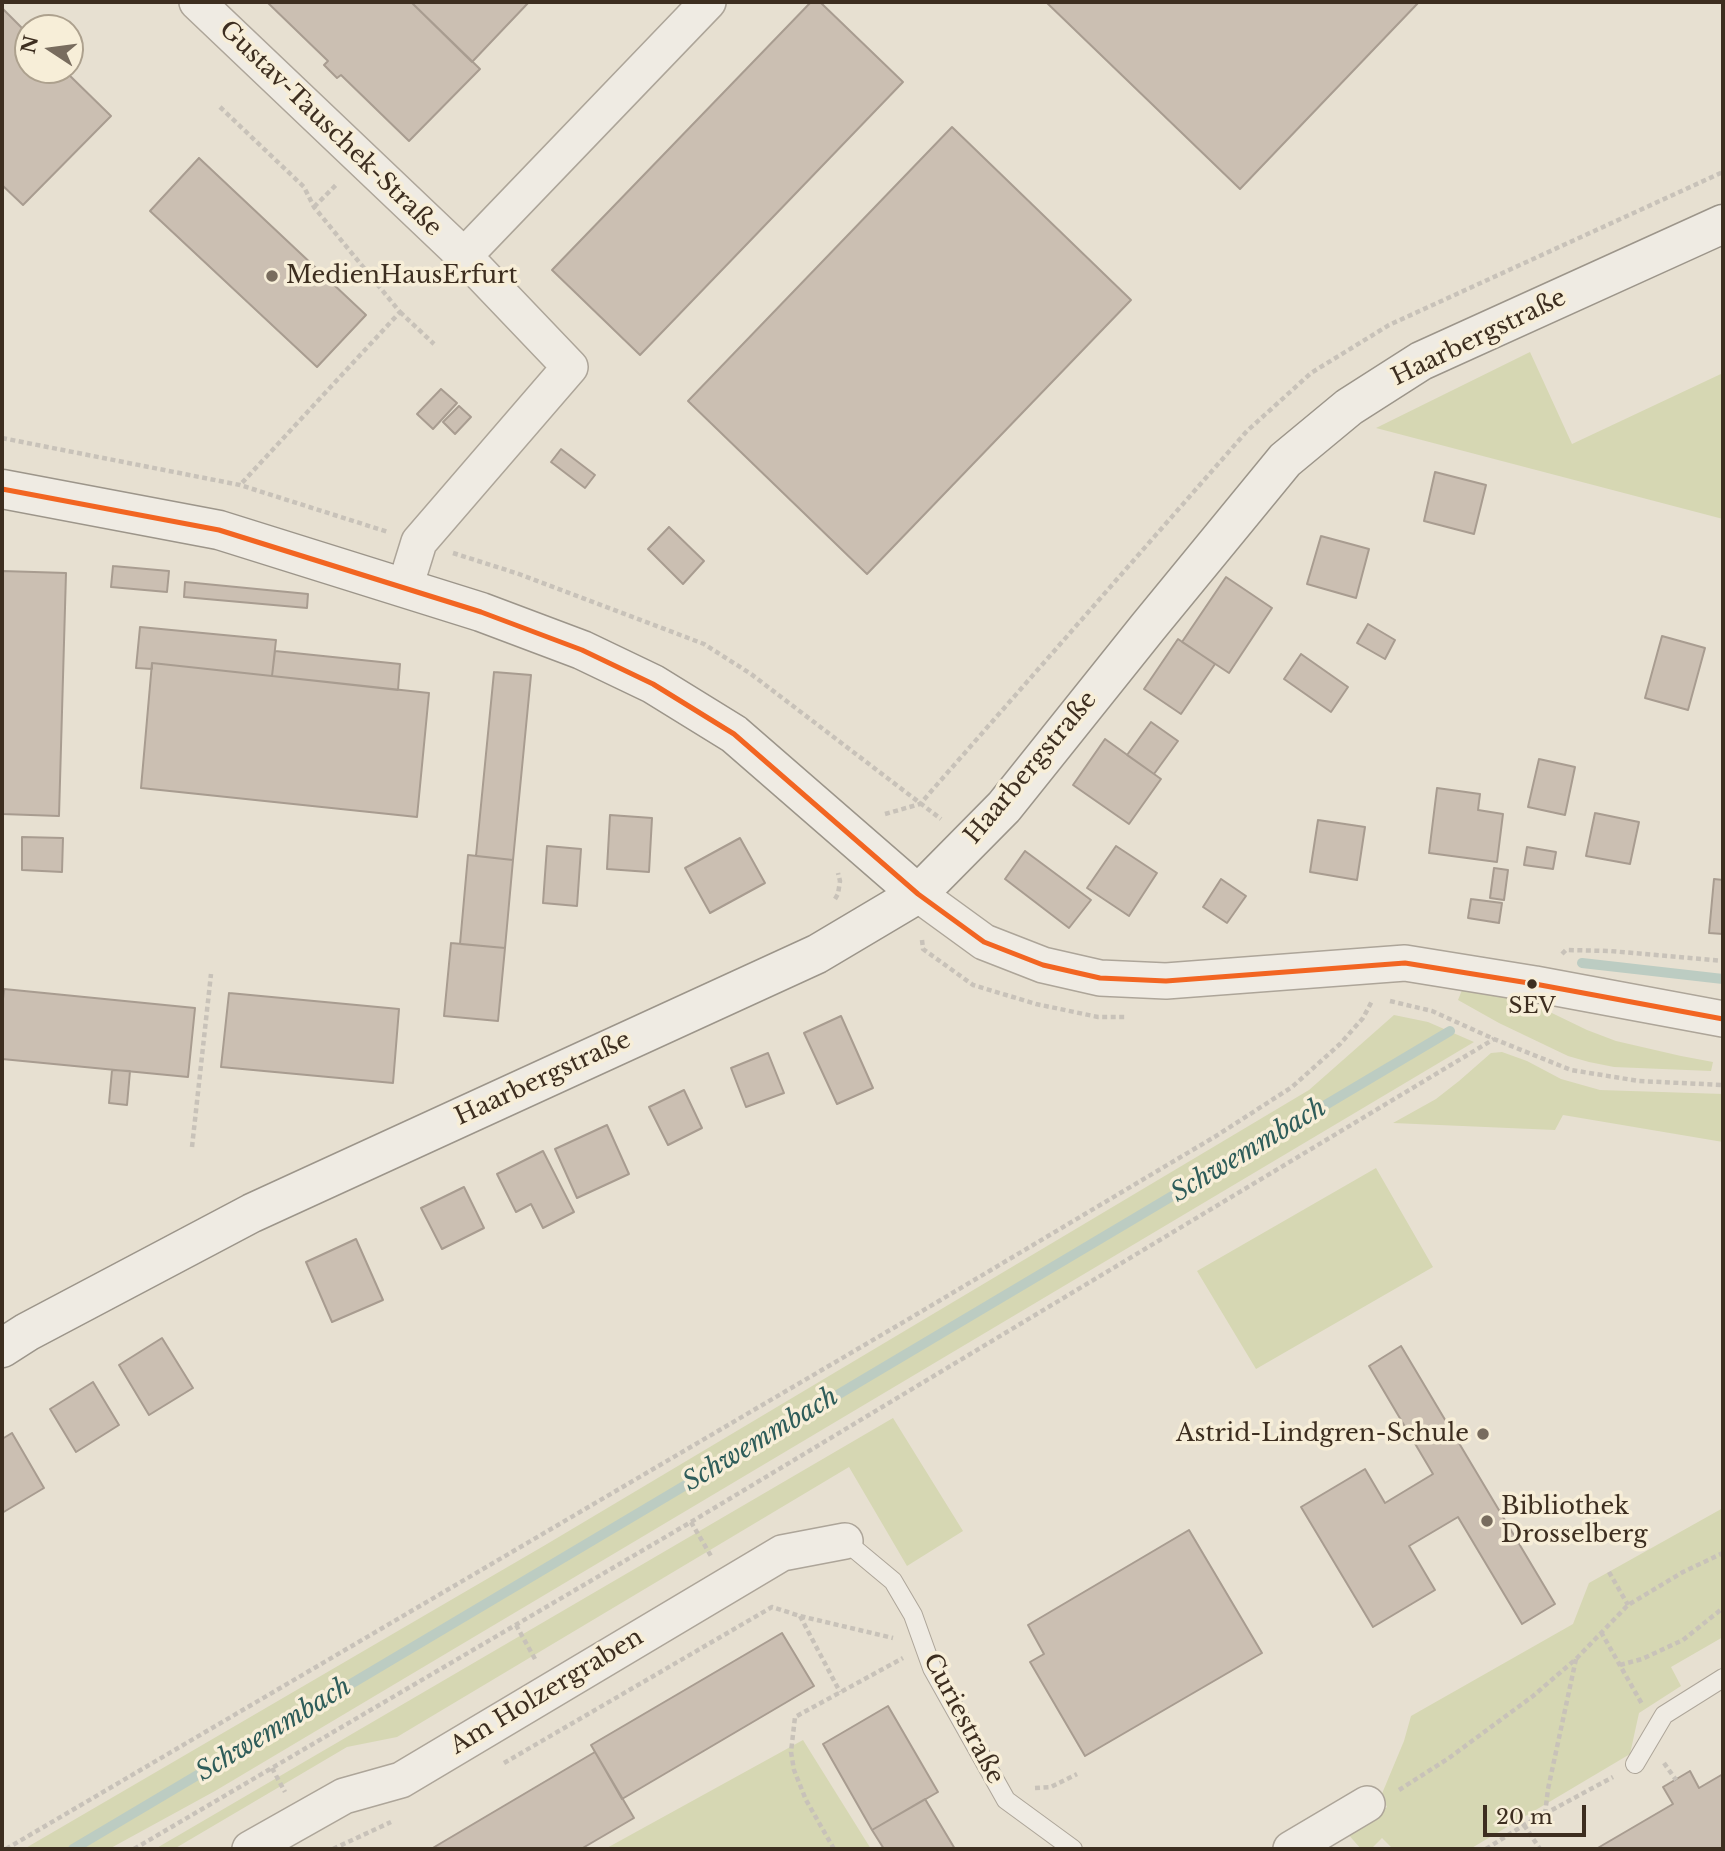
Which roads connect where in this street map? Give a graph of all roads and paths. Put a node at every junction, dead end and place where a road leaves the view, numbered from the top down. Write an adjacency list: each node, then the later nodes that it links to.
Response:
1 (197, 2): 5 (street, Gustav-Tauschek-Straße)
2 (708, 2): 5 (street, Gustav-Tauschek-Straße)
3 (220, 107): 6 (path)
4 (1723, 224): 13 (main road, Haarbergstraße)
5 (464, 256): 10 (street, Gustav-Tauschek-Straße)
6 (400, 312): 7 (path); 8 (path)
7 (434, 344)
8 (240, 485)
9 (2, 489): 10 (main road)
10 (405, 587): 13 (main road)
11 (920, 804): 12 (path)
12 (885, 814)
13 (918, 894): 16 (street); 19 (path); 24 (main road, Haarbergstraße)
14 (1723, 961): 16 (path)
15 (211, 974): 23 (path)
16 (1535, 984): 20 (street)
17 (1361, 998): 47 (path)
18 (1386, 1000): 21 (path)
19 (1137, 1017)
20 (1723, 1019)
21 (1494, 1039): 22 (path); 48 (path)
22 (1723, 1085)
23 (192, 1147)
24 (2, 1348)
25 (845, 1541): 32 (lane, Curiestraße); 49 (street, Am Holzergraben)
26 (1723, 1553): 28 (path)
27 (1609, 1572): 28 (path)
28 (1628, 1605): 31 (path)
29 (1723, 1608): 34 (path)
30 (800, 1616): 32 (path); 36 (path); 39 (path)
31 (1601, 1632): 33 (path); 34 (path)
32 (925, 1646): 36 (path); 41 (lane, Curiestraße)
33 (1577, 1658): 42 (path); 43 (path)
34 (1620, 1665): 37 (path)
35 (1723, 1678): 37 (lane)
36 (840, 1692): 51 (path)
37 (1656, 1729): 38 (lane)
38 (1635, 1764): 43 (path)
39 (500, 1766)
40 (1077, 1774): 41 (path)
41 (999, 1788): 52 (lane, Curiestraße)
42 (1367, 1804): 53 (street)
43 (1545, 1815): 45 (path)
44 (393, 1821): 46 (path)
45 (1524, 1825): 54 (path); 55 (path)
46 (343, 1847): 50 (path)
47 (6, 1849)
48 (134, 1849)
49 (250, 1849)
50 (333, 1849)
51 (834, 1849)
52 (1073, 1849)
53 (1294, 1849)
54 (1486, 1849)
55 (1540, 1849)

